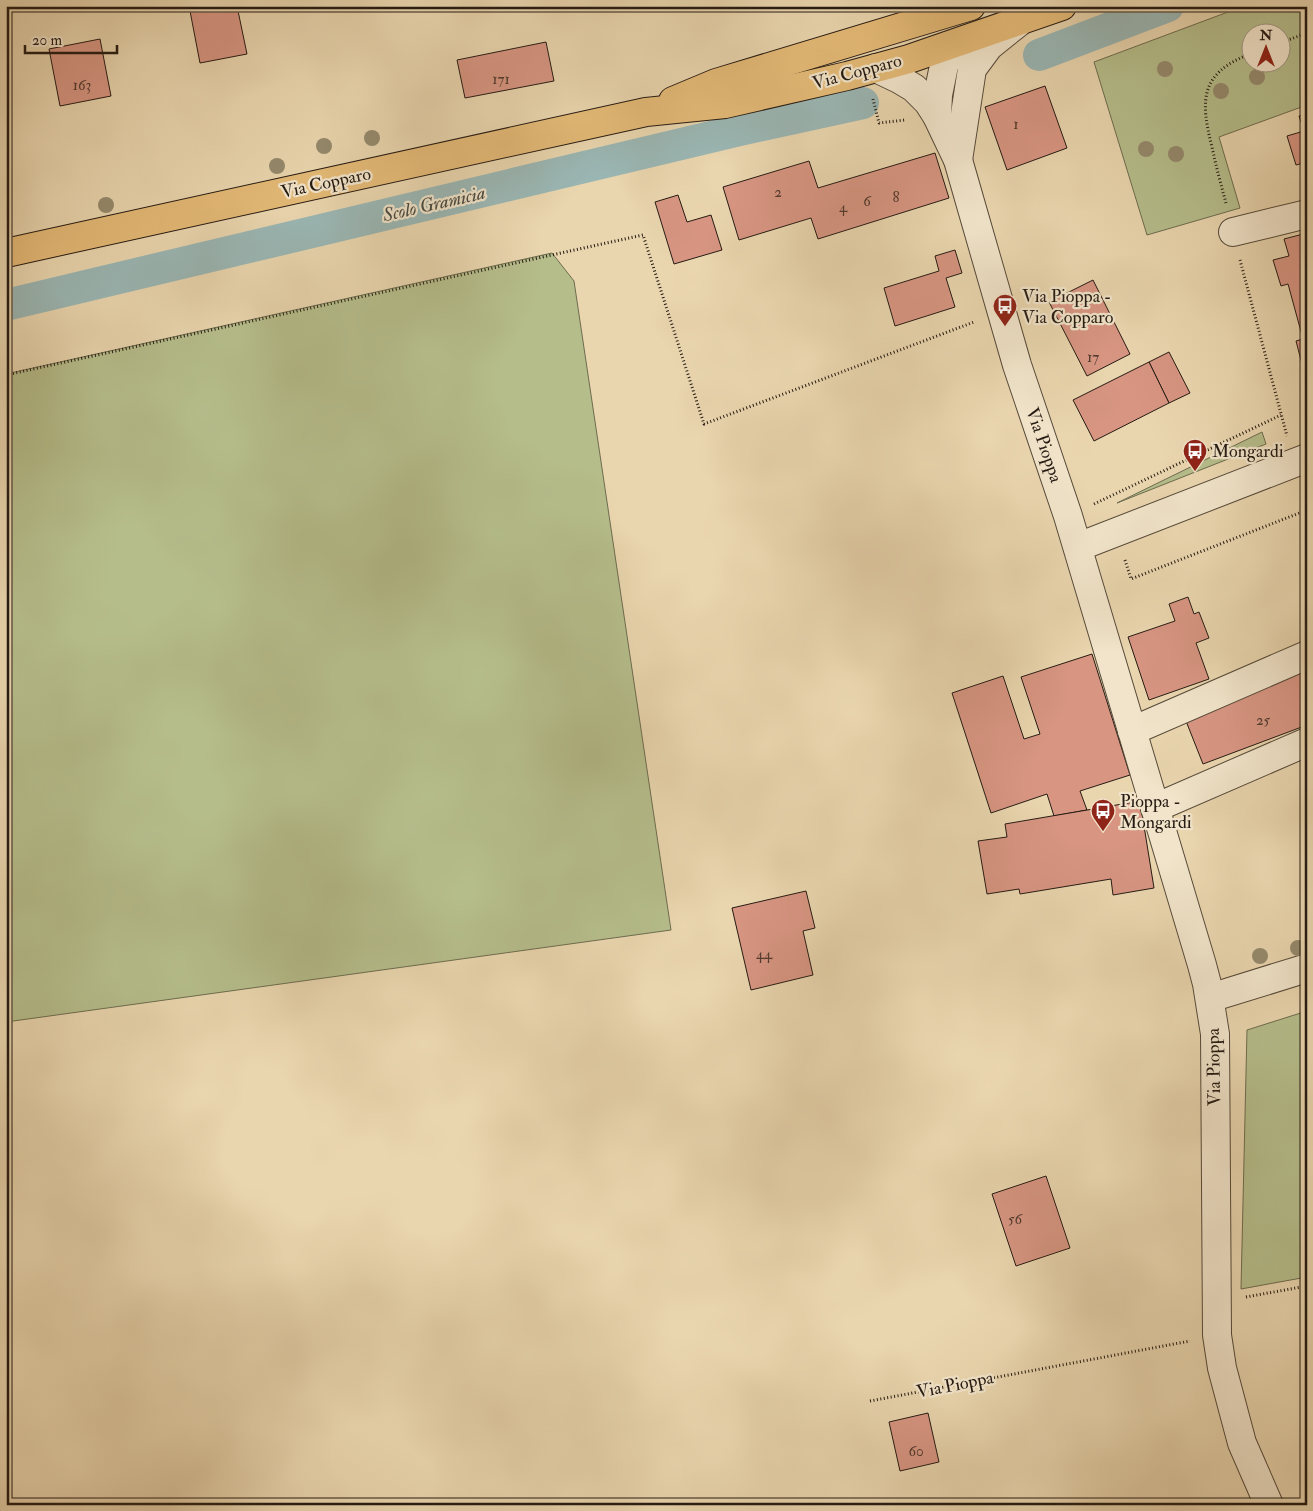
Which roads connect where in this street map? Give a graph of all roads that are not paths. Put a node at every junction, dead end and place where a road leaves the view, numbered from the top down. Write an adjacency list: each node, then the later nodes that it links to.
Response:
1 (971, 6): 3 (main road, Via Copparo)
2 (1062, 6): 4 (main road, Via Copparo)
3 (937, 11): 5 (main road); 8 (main road, Via Copparo)
4 (1020, 21): 5 (main road, Via Copparo); 7 (street, Via Pioppa)
5 (948, 46): 6 (main road, Via Copparo); 7 (street); 9 (street, Via Pioppa)
6 (876, 68): 8 (main road, Via Copparo); 9 (street, Via Pioppa)
7 (972, 70): 10 (street, Via Pioppa)
8 (646, 112): 13 (main road, Via Copparo)
9 (938, 116): 10 (street, Via Pioppa)
10 (958, 160): 15 (street, Via Pioppa)
11 (1307, 214): 12 (street)
12 (1233, 232)
13 (6, 254)
14 (1307, 458): 15 (street)
15 (1078, 548): 17 (street, Via Pioppa)
16 (1307, 655): 17 (street)
17 (1132, 731): 19 (street, Via Pioppa)
18 (1307, 742): 19 (street)
19 (1155, 808): 21 (street, Via Pioppa)
20 (1307, 968): 21 (street)
21 (1210, 998): 22 (street, Via Pioppa)
22 (1269, 1505)

